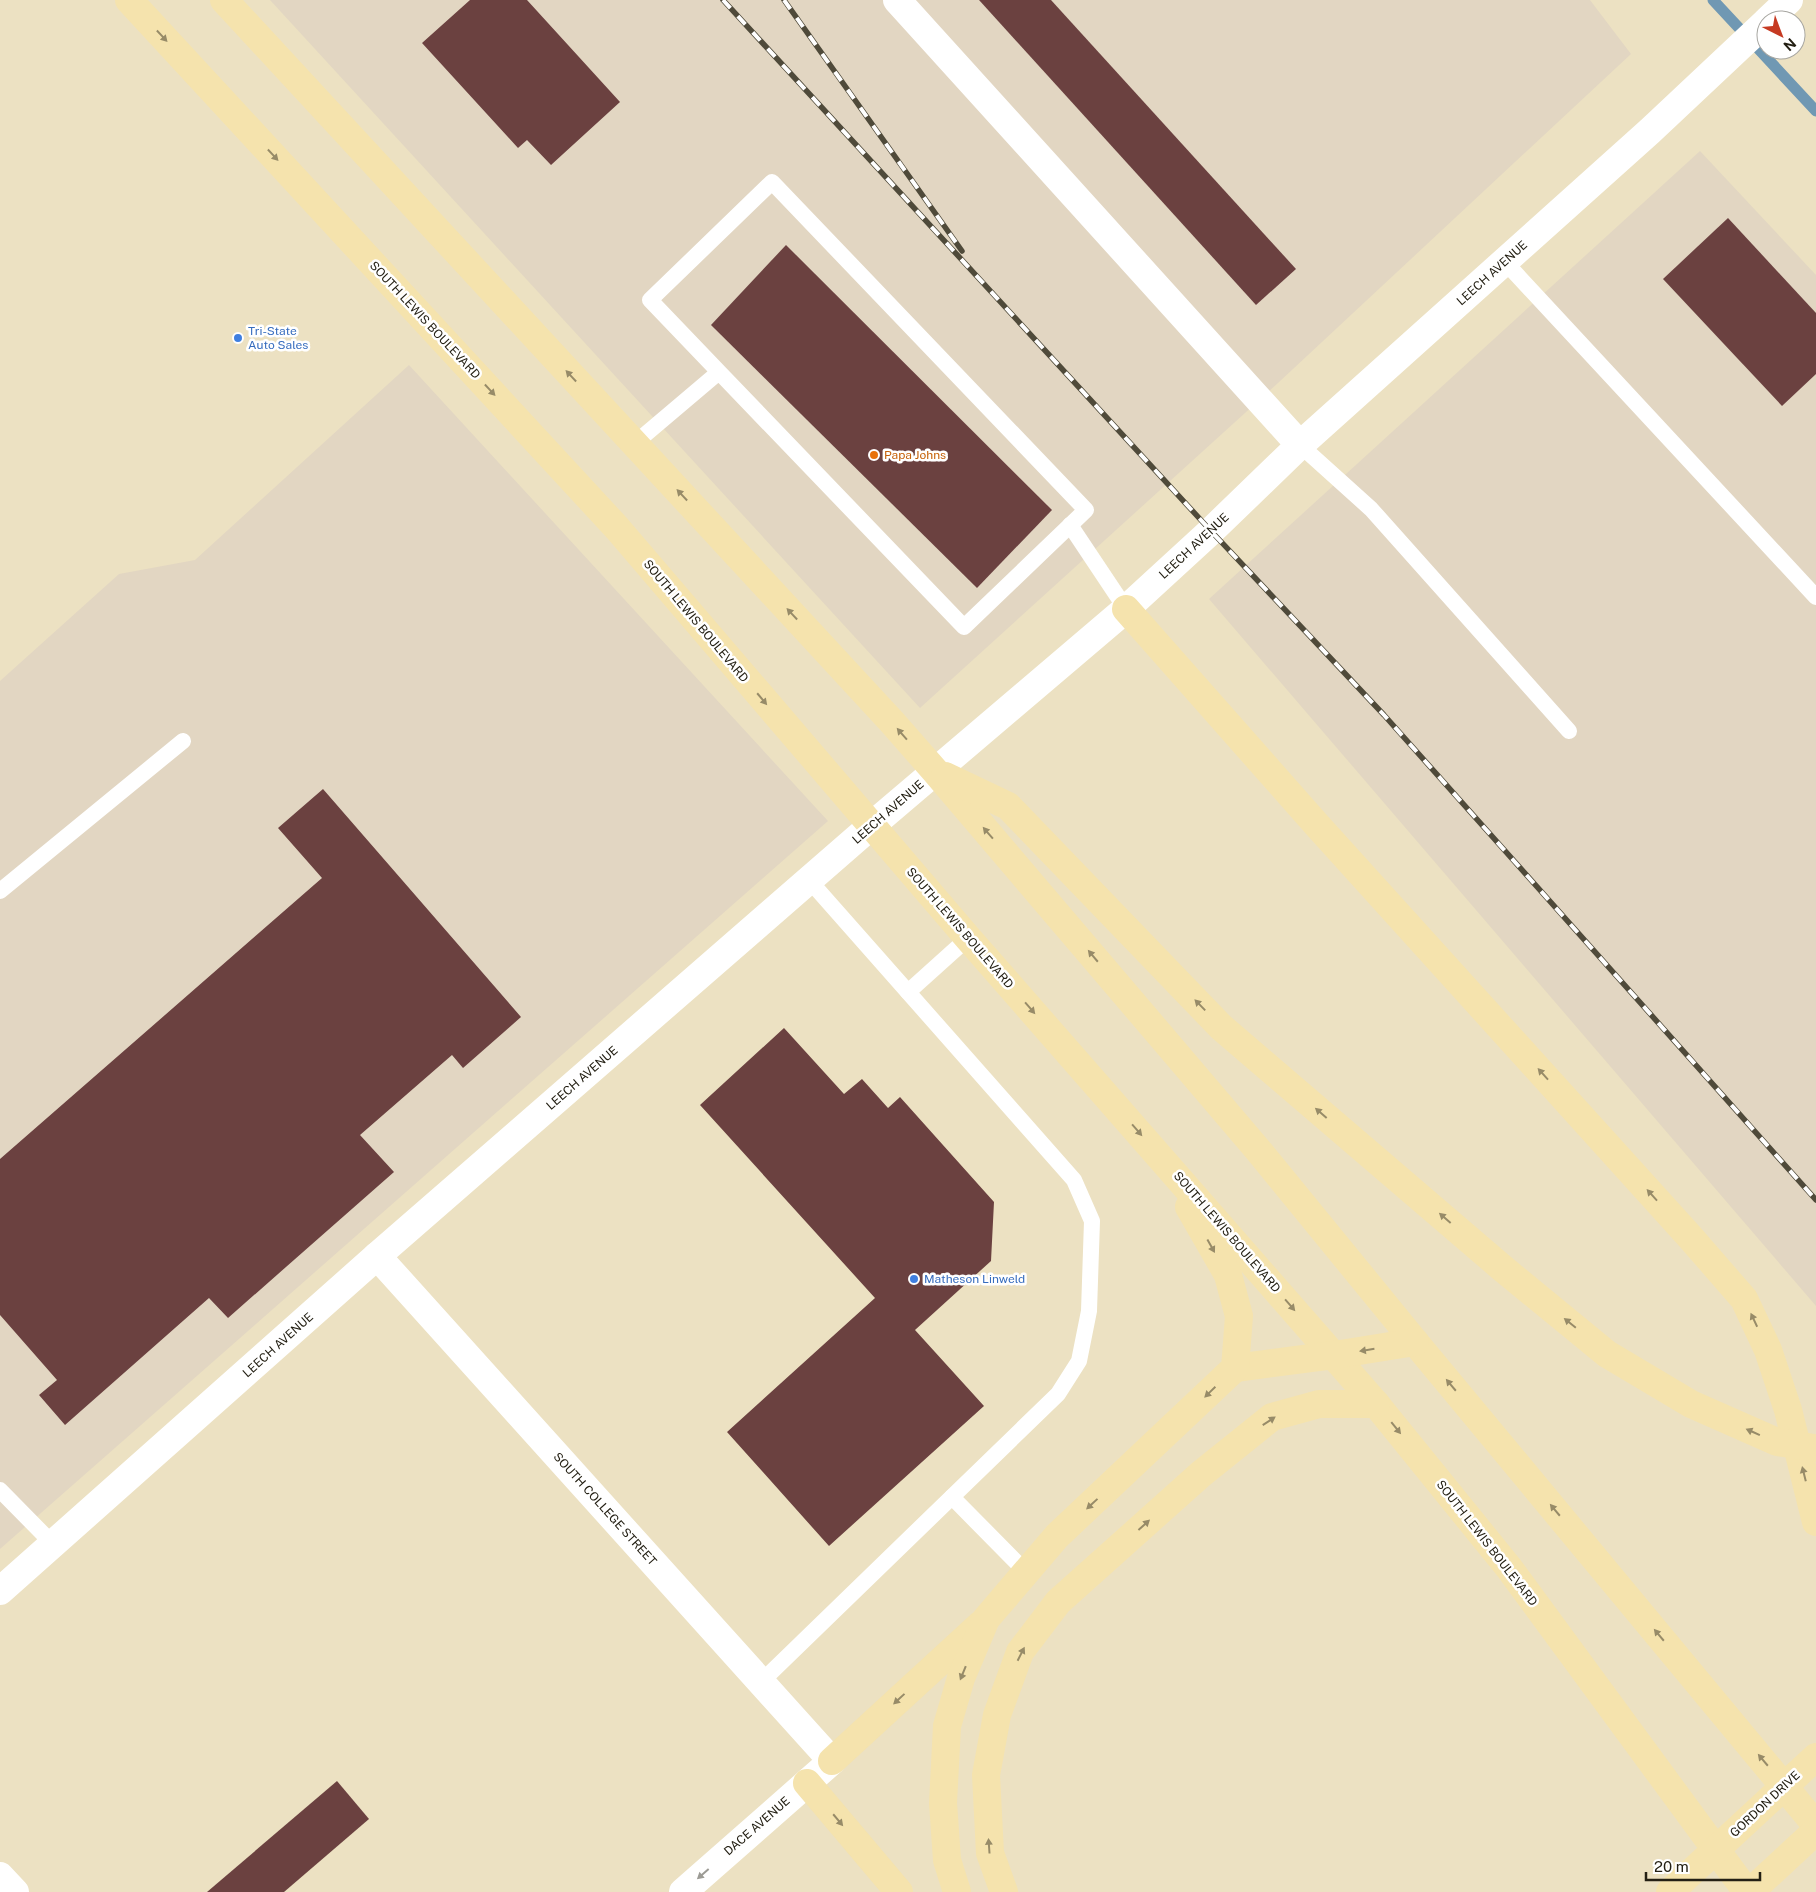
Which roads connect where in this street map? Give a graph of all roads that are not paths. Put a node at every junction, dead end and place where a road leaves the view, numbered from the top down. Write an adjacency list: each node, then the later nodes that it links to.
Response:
1 (129, 0): 17 (main road, SOUTH LEWIS BOULEVARD, one-way to 17)
2 (224, 0): 9 (main road, one-way to 2)
3 (898, 0): 10 (street)
4 (1789, 0): 5 (street, LEECH AVENUE)
5 (1779, 10)
6 (1756, 31): 7 (street, LEECH AVENUE)
7 (1504, 262): 10 (street, LEECH AVENUE); 12 (lane)
8 (719, 372): 9 (lane); 11 (lane); 11 (lane)
9 (634, 444): 16 (main road, one-way to 9)
10 (1300, 445): 13 (street, LEECH AVENUE); 14 (lane)
11 (1070, 525): 13 (lane)
12 (1816, 597)
13 (1126, 609): 16 (street, LEECH AVENUE); 31 (main road, one-way to 13)
14 (1569, 731)
15 (183, 741): 19 (lane)
16 (935, 771): 17 (street, LEECH AVENUE); 24 (main road, one-way to 16); 28 (main road, one-way to 16)
17 (871, 826): 18 (street, LEECH AVENUE); 20 (main road, SOUTH LEWIS BOULEVARD)
18 (809, 880): 21 (lane); 23 (street, LEECH AVENUE)
19 (0, 891)
20 (968, 938): 21 (lane); 22 (main road, SOUTH LEWIS BOULEVARD, one-way to 22)
21 (908, 992): 30 (lane)
22 (1162, 1158): 25 (main road, SOUTH LEWIS BOULEVARD, one-way to 25); 26 (main road, one-way to 26)
23 (378, 1256): 32 (street, LEECH AVENUE); 36 (street, SOUTH COLLEGE STREET)
24 (1415, 1342): 25 (main road, one-way to 25); 40 (main road, one-way to 24)
25 (1334, 1355): 26 (main road); 27 (main road, SOUTH LEWIS BOULEVARD)
26 (1235, 1368): 33 (main road, one-way to 33)
27 (1376, 1404): 47 (main road, one-way to 27); 49 (main road, SOUTH LEWIS BOULEVARD, one-way to 49)
28 (1816, 1448)
29 (0, 1490): 32 (lane)
30 (952, 1497): 33 (lane); 36 (lane)
31 (1816, 1522)
32 (53, 1544): 34 (street, LEECH AVENUE)
33 (1026, 1572): 35 (main road)
34 (0, 1591)
35 (986, 1619): 38 (main road, one-way to 38); 46 (main road, one-way to 46)
36 (761, 1682): 38 (street, SOUTH COLLEGE STREET)
37 (1816, 1757): 48 (main road, GORDON DRIVE)
38 (832, 1761): 39 (street, DACE AVENUE)
39 (807, 1783): 44 (street, DACE AVENUE, one-way to 44); 45 (main road, one-way to 45)
40 (1816, 1824)
41 (1816, 1831): 49 (main road)
42 (0, 1876): 43 (street)
43 (15, 1892)
44 (683, 1892)
45 (899, 1892)
46 (956, 1892)
47 (1004, 1892)
48 (1670, 1892)
49 (1748, 1892)

